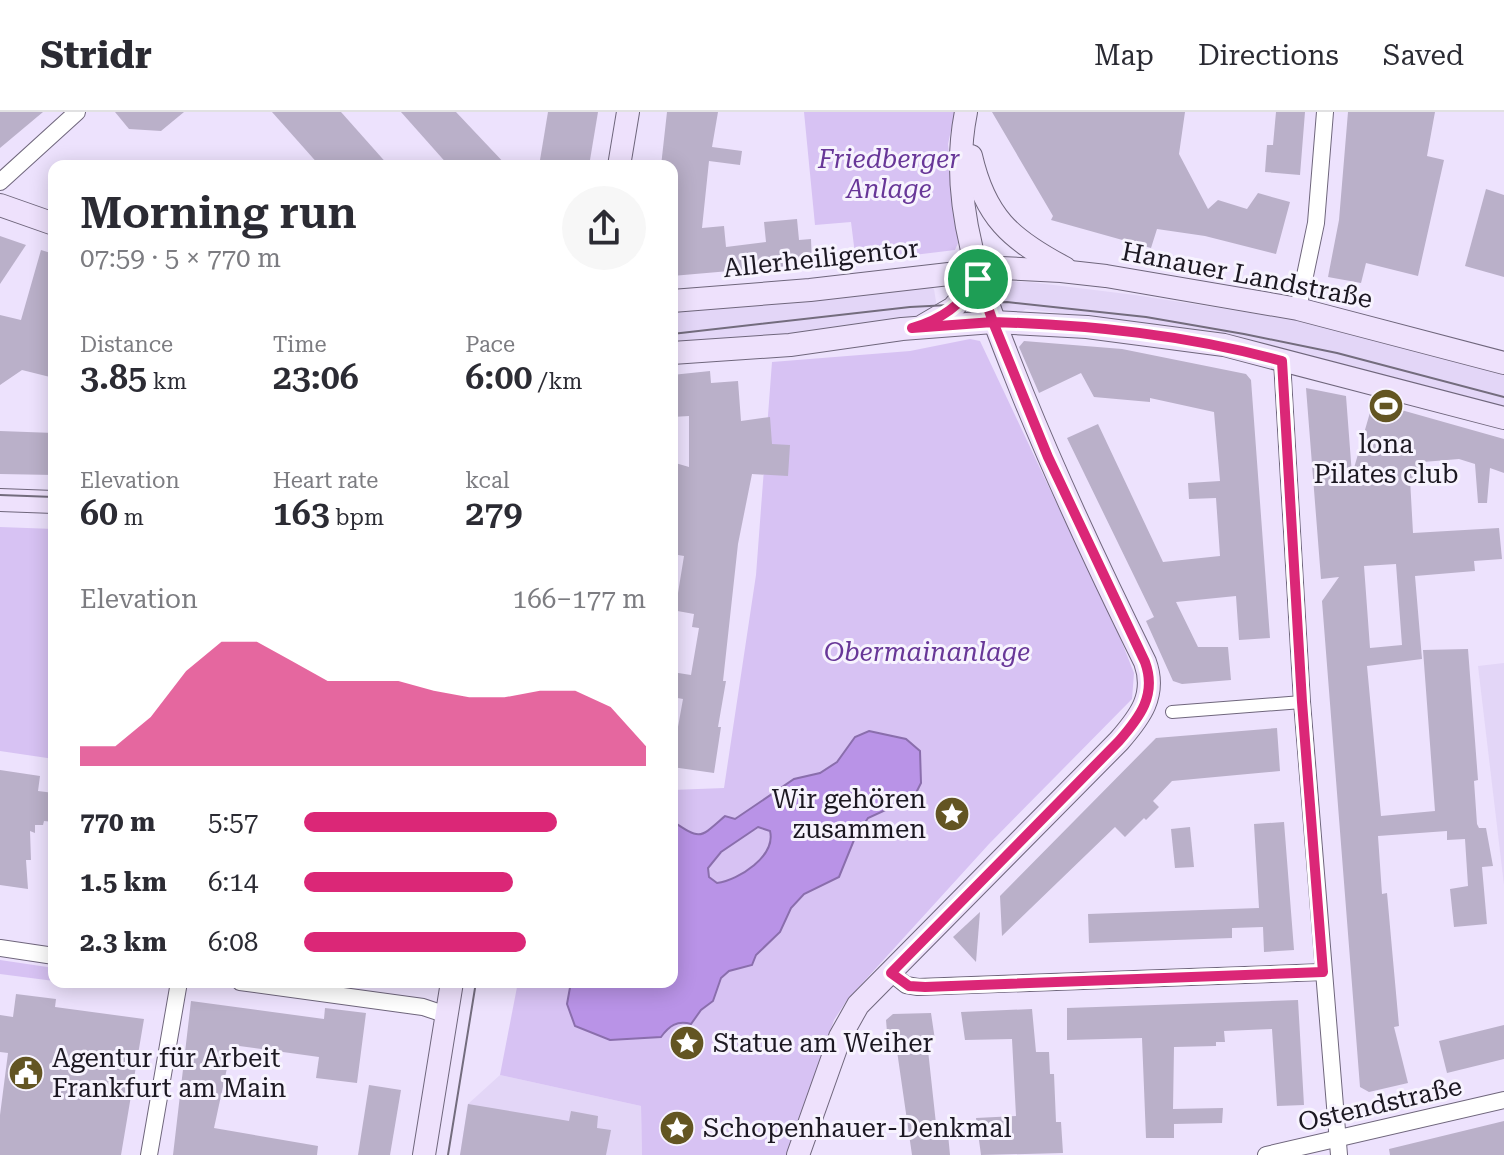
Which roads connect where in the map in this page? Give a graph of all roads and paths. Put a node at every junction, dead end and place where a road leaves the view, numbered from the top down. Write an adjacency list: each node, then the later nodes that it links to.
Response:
1 (77, 112): 6 (street)
2 (628, 112): 5 (main road)
3 (1325, 112): 12 (street)
4 (965, 118): 9 (main road); 10 (main road)
5 (620, 160)
6 (0, 182)
7 (0, 205): 8 (main road)
8 (48, 222)
9 (1073, 272): 10 (main road, Hanauer Landstraße); 12 (main road, Hanauer Landstraße)
10 (977, 274): 11 (main road, Allerheiligentor); 13 (main road); 14 (main road)
11 (678, 301)
12 (1298, 309): 17 (main road, Hanauer Landstraße)
13 (993, 322): 14 (main road); 16 (main road); 26 (main road)
14 (912, 328): 15 (main road)
15 (678, 353)
16 (1282, 361): 18 (main road); 21 (street)
17 (1504, 363)
18 (1504, 418)
19 (0, 500): 20 (main road)
20 (48, 502)
21 (1302, 702): 22 (street); 25 (street)
22 (1172, 712)
23 (0, 948): 24 (street)
24 (48, 955)
25 (1323, 972): 26 (street); 32 (street)
26 (891, 973): 35 (main road)
27 (178, 988): 33 (street)
28 (284, 988): 30 (street)
29 (451, 988): 30 (main road)
30 (447, 1015): 34 (main road)
31 (1504, 1100): 32 (street, Ostendstraße)
32 (1338, 1147): 36 (street, Ostendstraße)
33 (149, 1155)
34 (424, 1155)
35 (798, 1155)
36 (1266, 1155)

